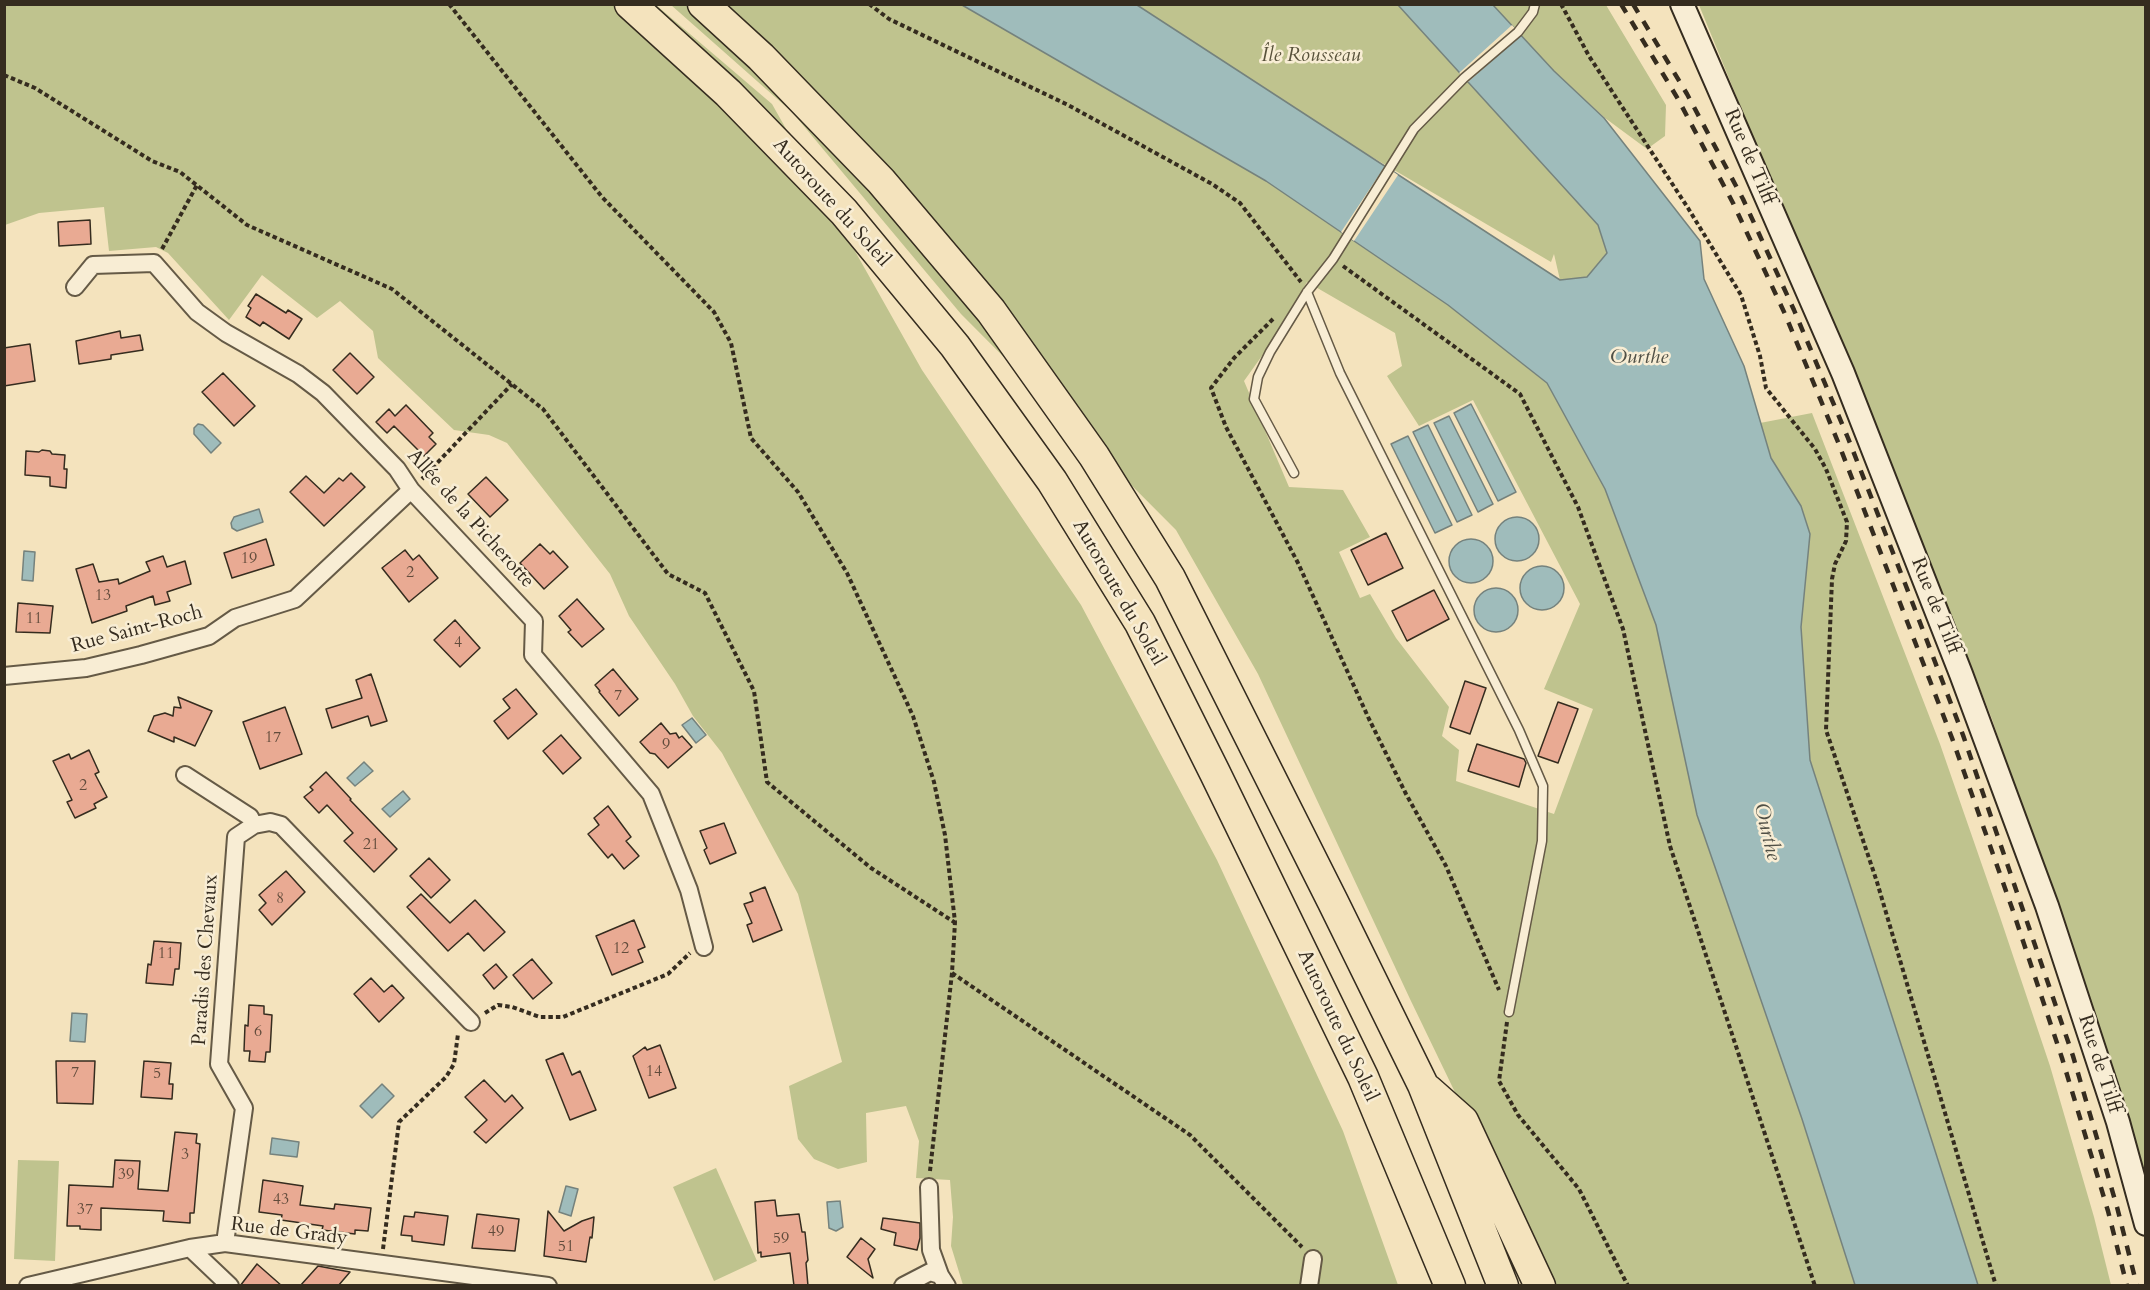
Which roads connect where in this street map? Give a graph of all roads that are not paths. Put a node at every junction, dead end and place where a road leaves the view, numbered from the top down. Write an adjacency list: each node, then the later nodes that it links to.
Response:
1 (630, 4): 27 (highway, Autoroute du Soleil)
2 (703, 4): 15 (highway)
3 (1535, 4): 6 (lane)
4 (1682, 4): 17 (main road, Rue de Tilff)
5 (75, 286): 8 (street, Allée de la Picherotte)
6 (1307, 292): 7 (lane); 13 (lane)
7 (1294, 473)
8 (411, 490): 9 (street, Rue Saint-Roch); 12 (street, Allée de la Picherotte)
9 (4, 676)
10 (185, 775): 11 (street)
11 (254, 825): 14 (street); 18 (street, Paradis des Chevaux)
12 (704, 947)
13 (1509, 1012)
14 (467, 1019)
15 (1422, 1085): 28 (highway); 29 (highway)
16 (929, 1187): 21 (street)
17 (2145, 1224)
18 (225, 1243): 19 (street, Rue de Grady); 24 (street, Rue de Grady)
19 (190, 1248): 22 (street, Rue de Grady); 23 (street)
20 (1313, 1259): 26 (street)
21 (943, 1280): 25 (street)
22 (28, 1286)
23 (230, 1286)
24 (548, 1286)
25 (903, 1286)
26 (1309, 1286)
27 (1450, 1286)
28 (1503, 1286)
29 (1540, 1286)

